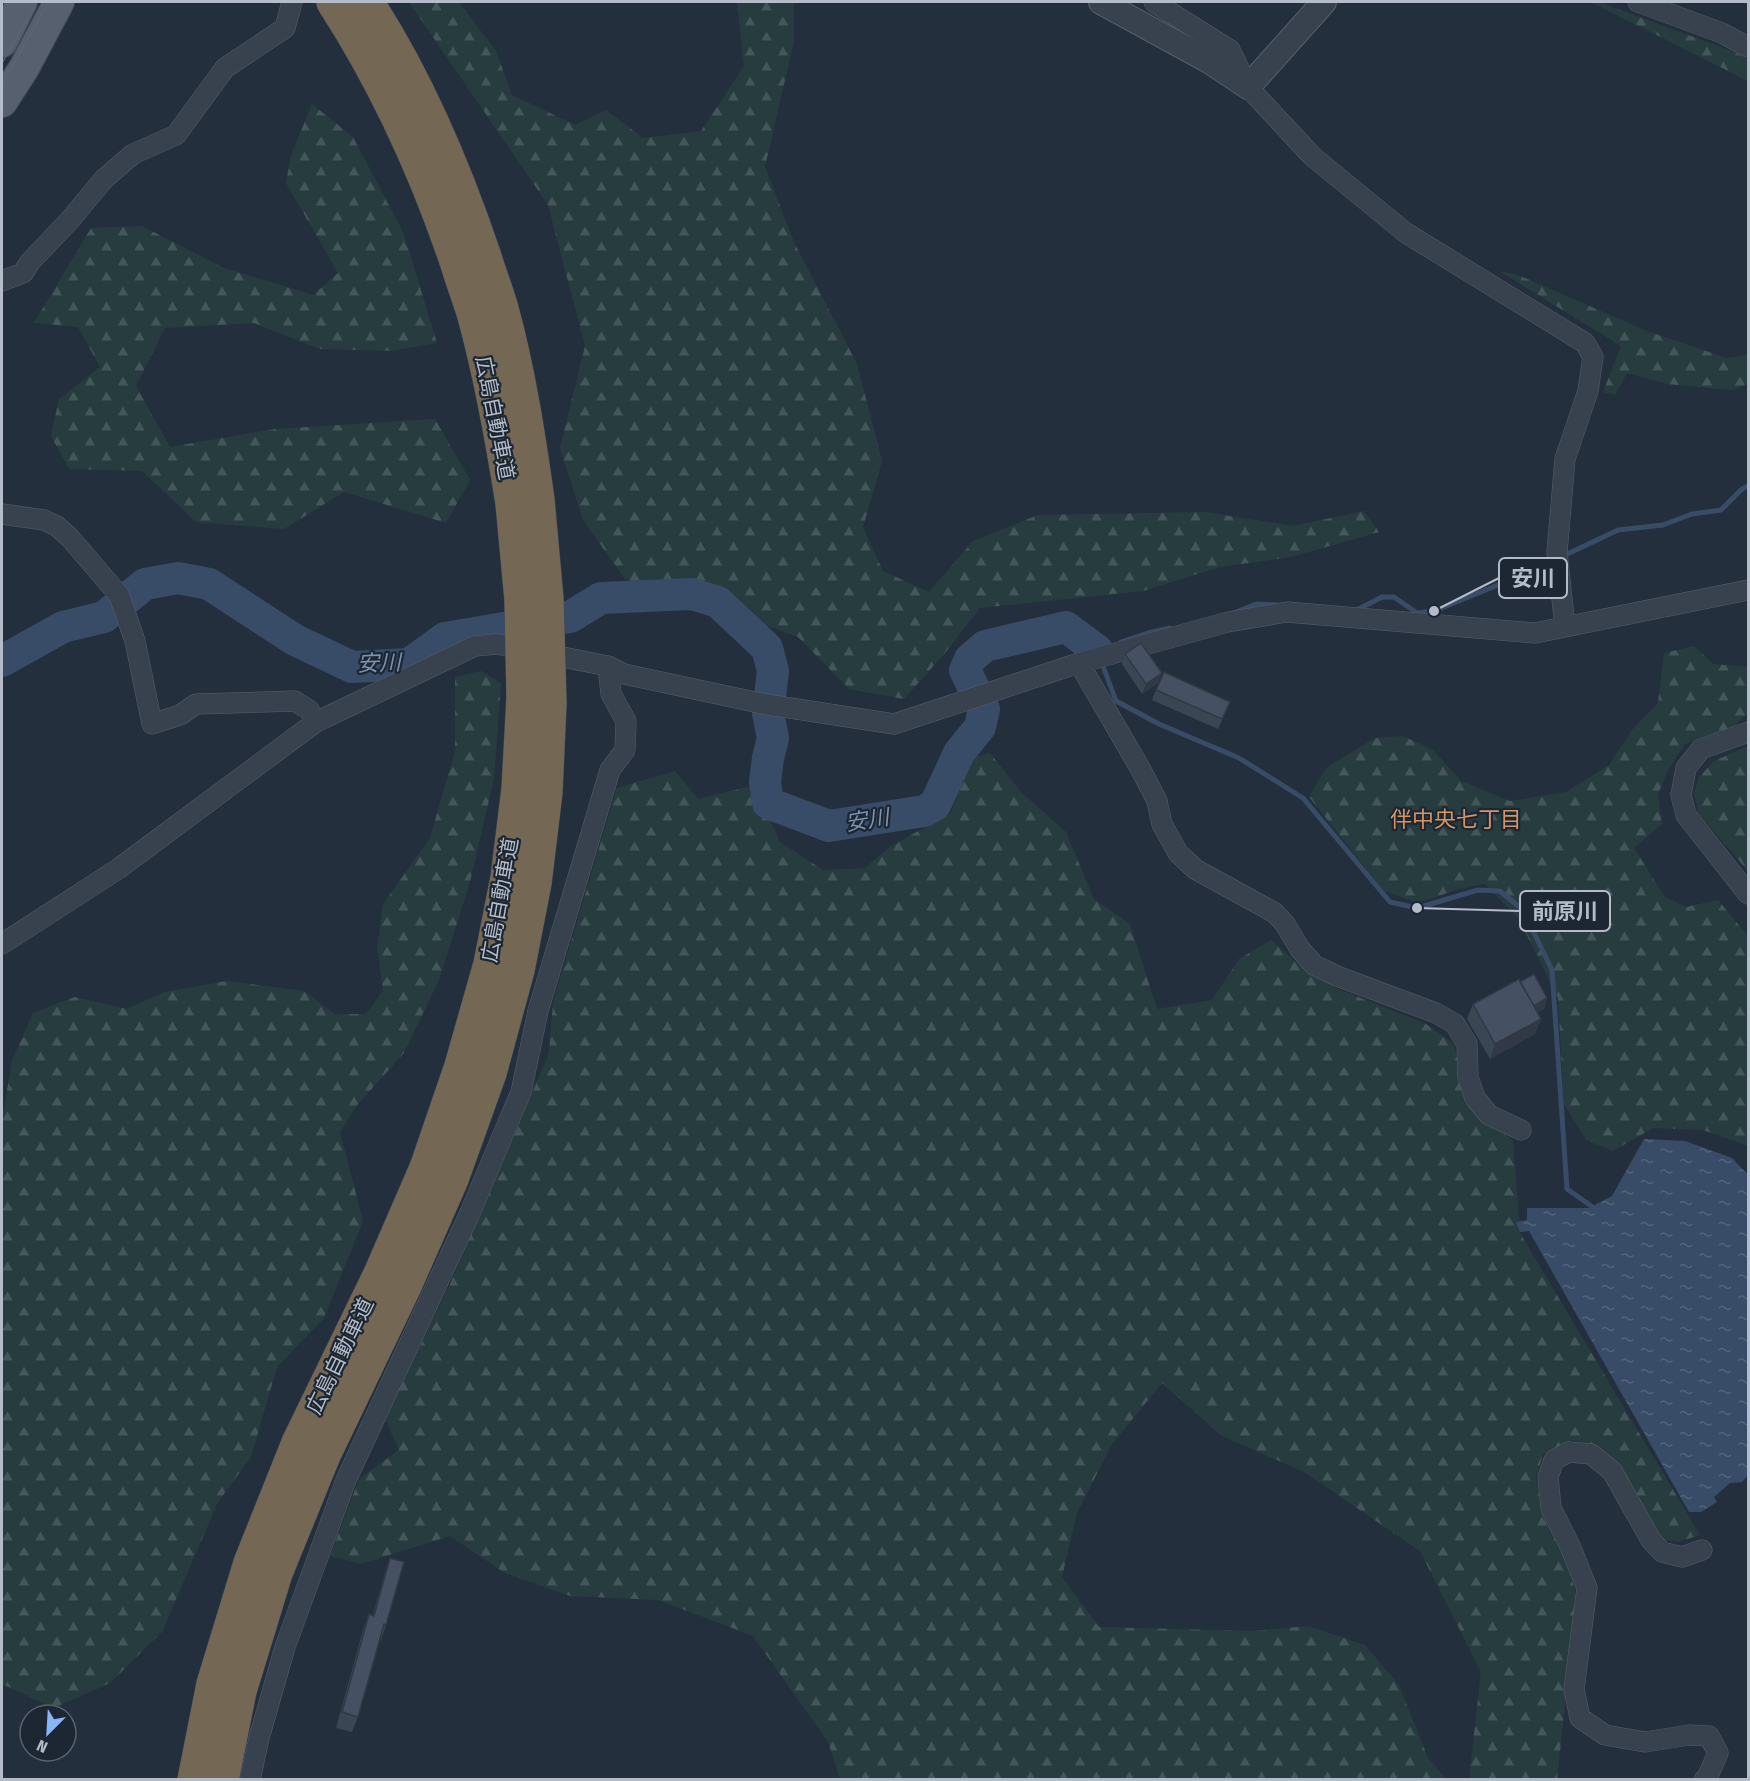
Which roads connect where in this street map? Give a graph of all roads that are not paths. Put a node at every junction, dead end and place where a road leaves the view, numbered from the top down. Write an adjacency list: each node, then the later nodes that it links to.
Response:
1 (22, 2): 10 (main road)
2 (58, 2): 13 (main road)
3 (292, 2): 14 (street)
4 (1101, 2): 12 (street)
5 (1154, 2): 12 (street)
6 (1324, 2): 12 (street)
7 (1638, 2): 8 (street)
8 (1665, 6): 11 (street)
9 (355, 9): 20 (highway, 広島自動車道, bridge)
10 (2, 42)
11 (1749, 47)
12 (1248, 87): 17 (street)
13 (2, 102)
14 (2, 281)
15 (2, 514): 21 (street)
16 (1749, 590): 17 (street)
17 (1565, 627): 18 (street)
18 (1079, 663): 19 (street); 25 (street)
19 (608, 666): 21 (street); 29 (street)
20 (536, 701): 27 (highway, 広島自動車道); 28 (highway, 広島自動車道)
21 (316, 722): 24 (street)
22 (1749, 732): 23 (street)
23 (1749, 894)
24 (2, 944)
25 (1521, 1130)
26 (1702, 1550): 30 (street)
27 (194, 1779)
28 (222, 1779)
29 (250, 1779)
30 (1704, 1779)

